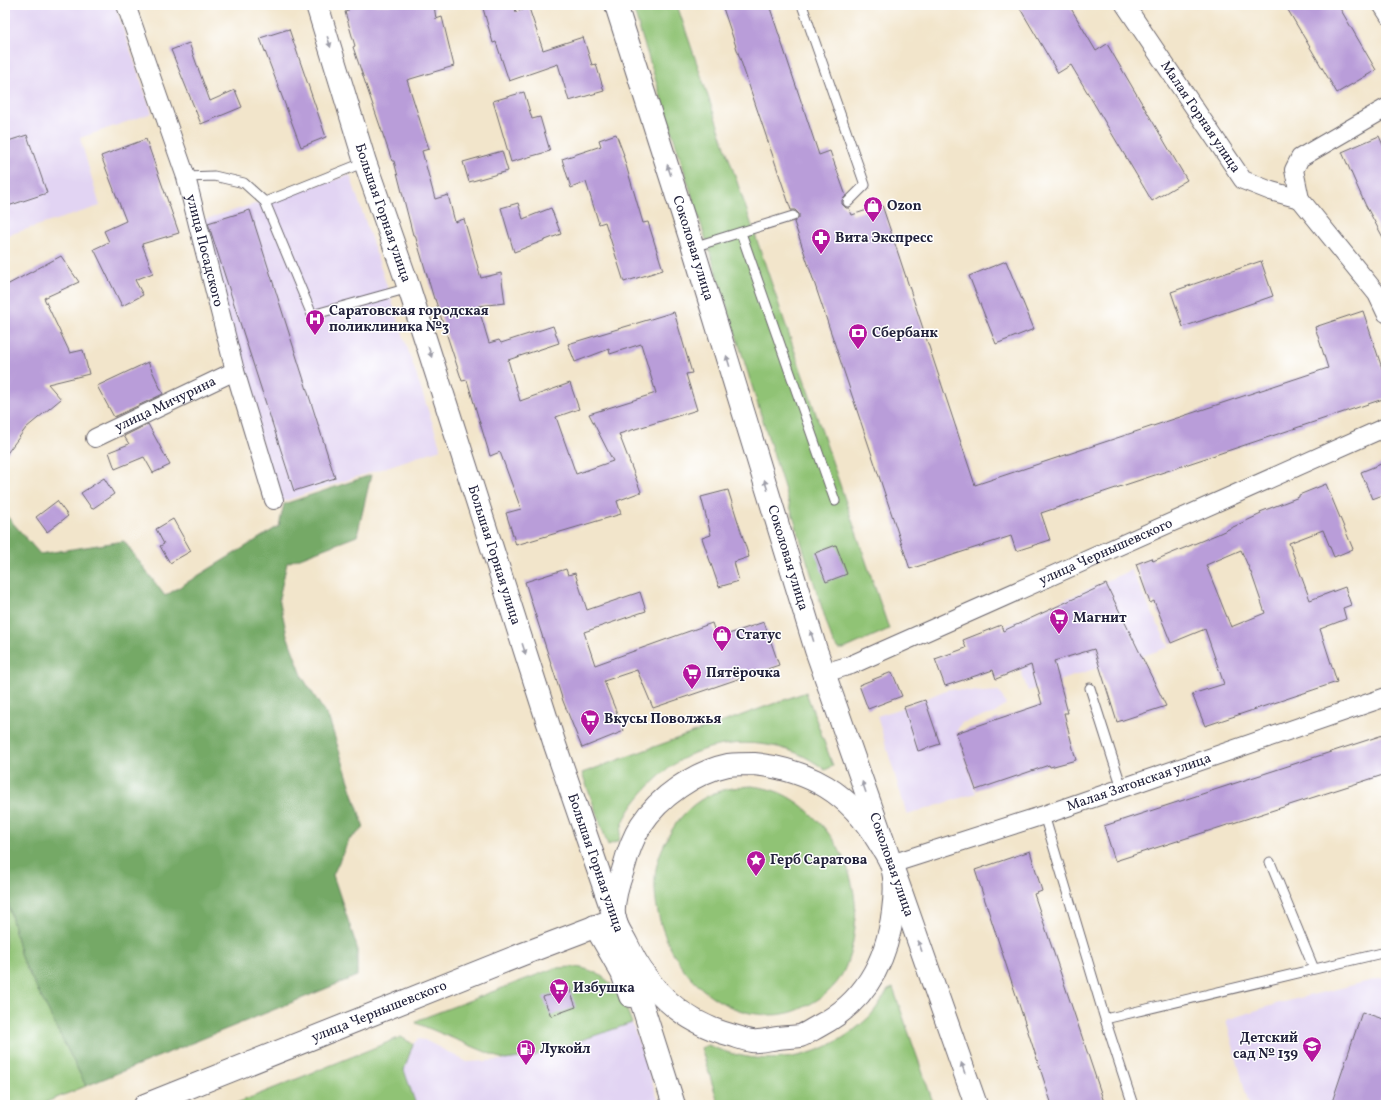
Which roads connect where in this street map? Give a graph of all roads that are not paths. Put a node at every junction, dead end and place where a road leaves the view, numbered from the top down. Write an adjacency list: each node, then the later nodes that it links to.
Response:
1 (126, 5): 10 (street, улица Посадского)
2 (317, 5): 9 (main road, Большая Горная улица, one-way to 9)
3 (616, 5): 16 (main road, Соколовая улица, one-way to 3)
4 (802, 5): 13 (lane)
5 (1125, 5): 11 (street, Малая Горная улица)
6 (1377, 5): 7 (lane)
7 (1386, 19)
8 (1386, 108): 11 (street)
9 (365, 162): 12 (lane); 17 (main road, Большая Горная улица)
10 (186, 177): 12 (lane); 19 (street, улица Посадского)
11 (1300, 199): 18 (street)
12 (265, 202): 17 (lane)
13 (848, 202)
14 (792, 216): 15 (lane)
15 (741, 233): 16 (lane); 23 (lane)
16 (694, 247): 24 (main road, Соколовая улица, one-way to 16)
17 (410, 288): 31 (main road, Большая Горная улица, one-way to 31)
18 (1386, 313)
19 (235, 371): 21 (street, улица Мичурина); 22 (street, улица Посадского)
20 (1386, 427): 24 (street, улица Чернышевского)
21 (95, 438)
22 (274, 500)
23 (836, 501)
24 (824, 673): 30 (main road, Соколовая улица, one-way to 24)
25 (1090, 688): 27 (lane)
26 (1386, 696): 27 (street, Малая Затонская улица)
27 (1122, 788): 28 (street, Малая Затонская улица)
28 (1044, 815): 30 (street, Малая Затонская улица); 34 (lane)
29 (1270, 862): 33 (lane)
30 (891, 864): 31 (main road); 31 (main road); 38 (main road, Соколовая улица, one-way to 30)
31 (605, 923): 35 (main road, улица Чернышевского); 36 (main road); 37 (main road, Большая Горная улица)
32 (1386, 952): 33 (lane)
33 (1314, 969): 34 (lane)
34 (1105, 1019): 39 (lane)
35 (145, 1105)
36 (667, 1105)
37 (674, 1105)
38 (976, 1105)
39 (1133, 1105)

